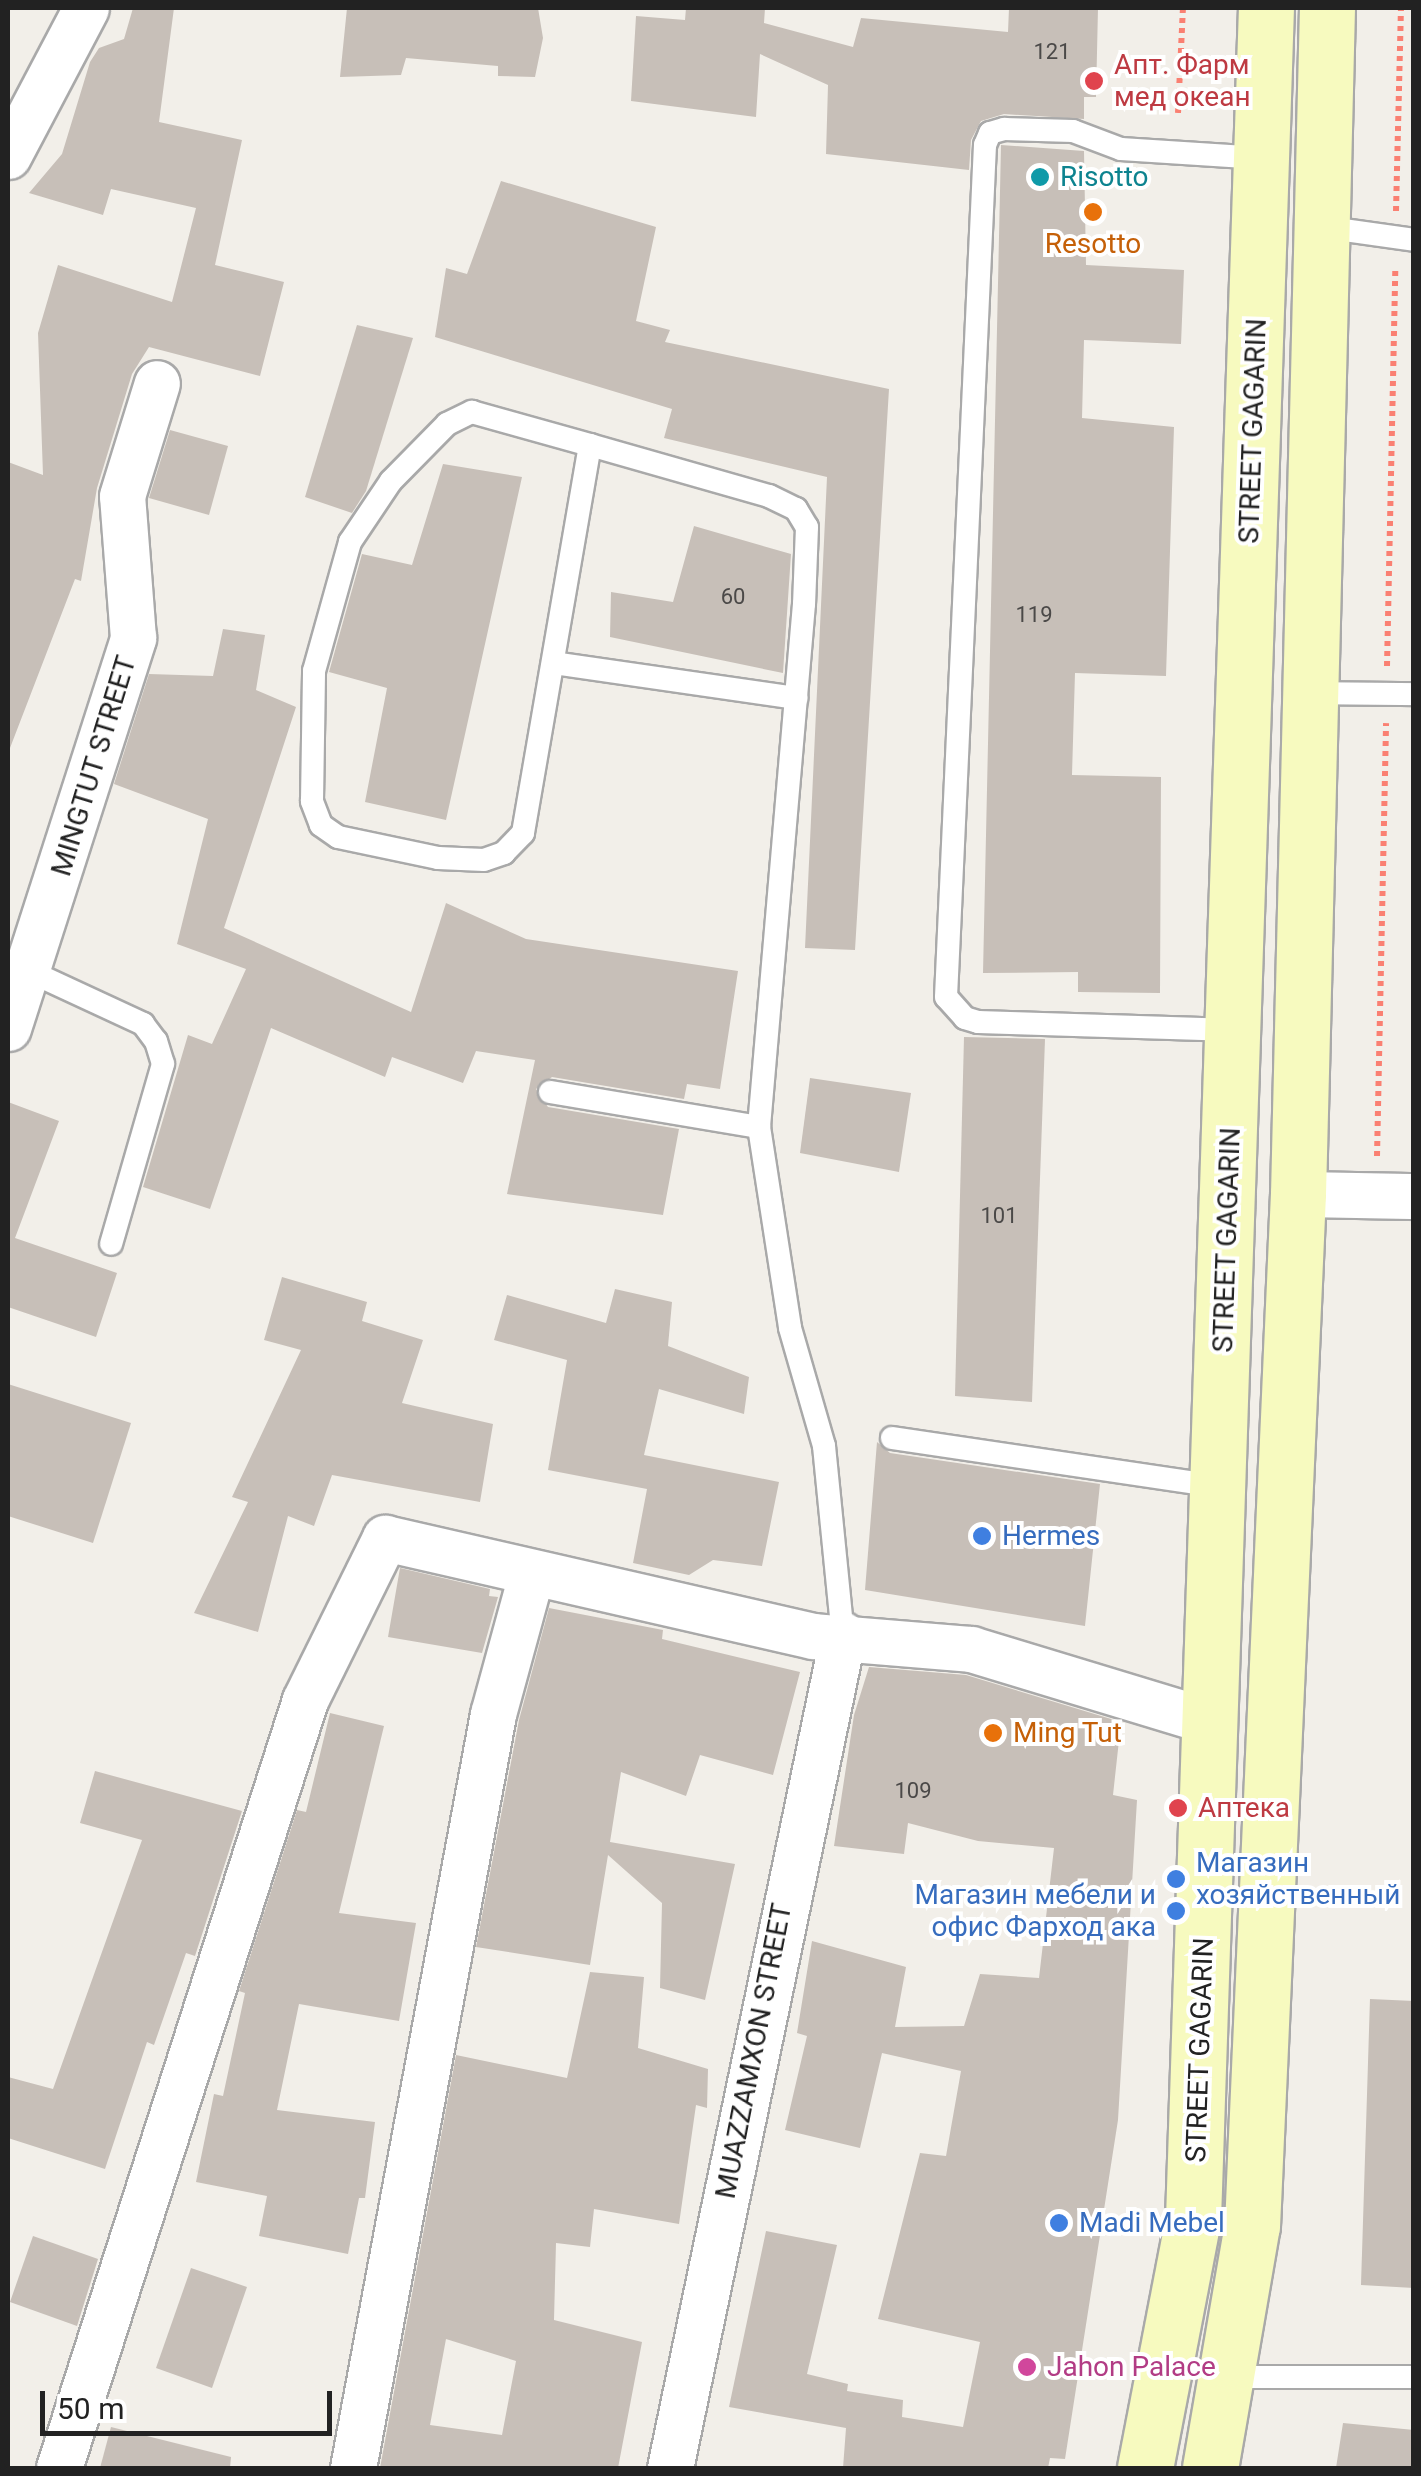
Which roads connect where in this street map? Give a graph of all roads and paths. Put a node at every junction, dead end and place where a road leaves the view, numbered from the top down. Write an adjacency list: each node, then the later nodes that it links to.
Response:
1 (86, 8): 7 (street)
2 (1183, 8): 6 (path)
3 (1266, 8): 8 (main road, STREET GAGARIN)
4 (1327, 8): 9 (main road)
5 (1400, 8): 10 (path)
6 (1178, 113)
7 (8, 156)
8 (1262, 158): 20 (main road, STREET GAGARIN); 20 (lane)
9 (1322, 227): 10 (lane); 14 (main road)
10 (1405, 239): 15 (path)
11 (158, 382): 18 (street, MINGTUT STREET)
12 (590, 445): 13 (lane); 13 (lane); 17 (lane)
13 (553, 663): 17 (lane)
14 (1310, 693): 15 (lane); 23 (main road)
15 (1386, 693): 16 (lane); 24 (path)
16 (1414, 694)
17 (798, 698): 22 (lane)
18 (29, 971): 19 (street, MINGTUT STREET); 25 (lane)
19 (8, 1028)
20 (1234, 1030): 27 (main road, STREET GAGARIN)
21 (550, 1092): 22 (lane)
22 (759, 1127): 29 (lane)
23 (1298, 1194): 24 (street); 31 (main road)
24 (1395, 1196)
25 (111, 1244)
26 (892, 1438): 27 (lane)
27 (1220, 1486): 30 (main road, STREET GAGARIN)
28 (531, 1575): 29 (street); 33 (street); 34 (street)
29 (843, 1635): 30 (street); 35 (street, MUAZZAMXON STREET)
30 (1212, 1722): 36 (main road, STREET GAGARIN)
31 (1224, 2377): 32 (lane); 37 (main road)
32 (1414, 2377)
33 (59, 2468)
34 (353, 2468)
35 (670, 2468)
36 (1145, 2468)
37 (1210, 2468)

